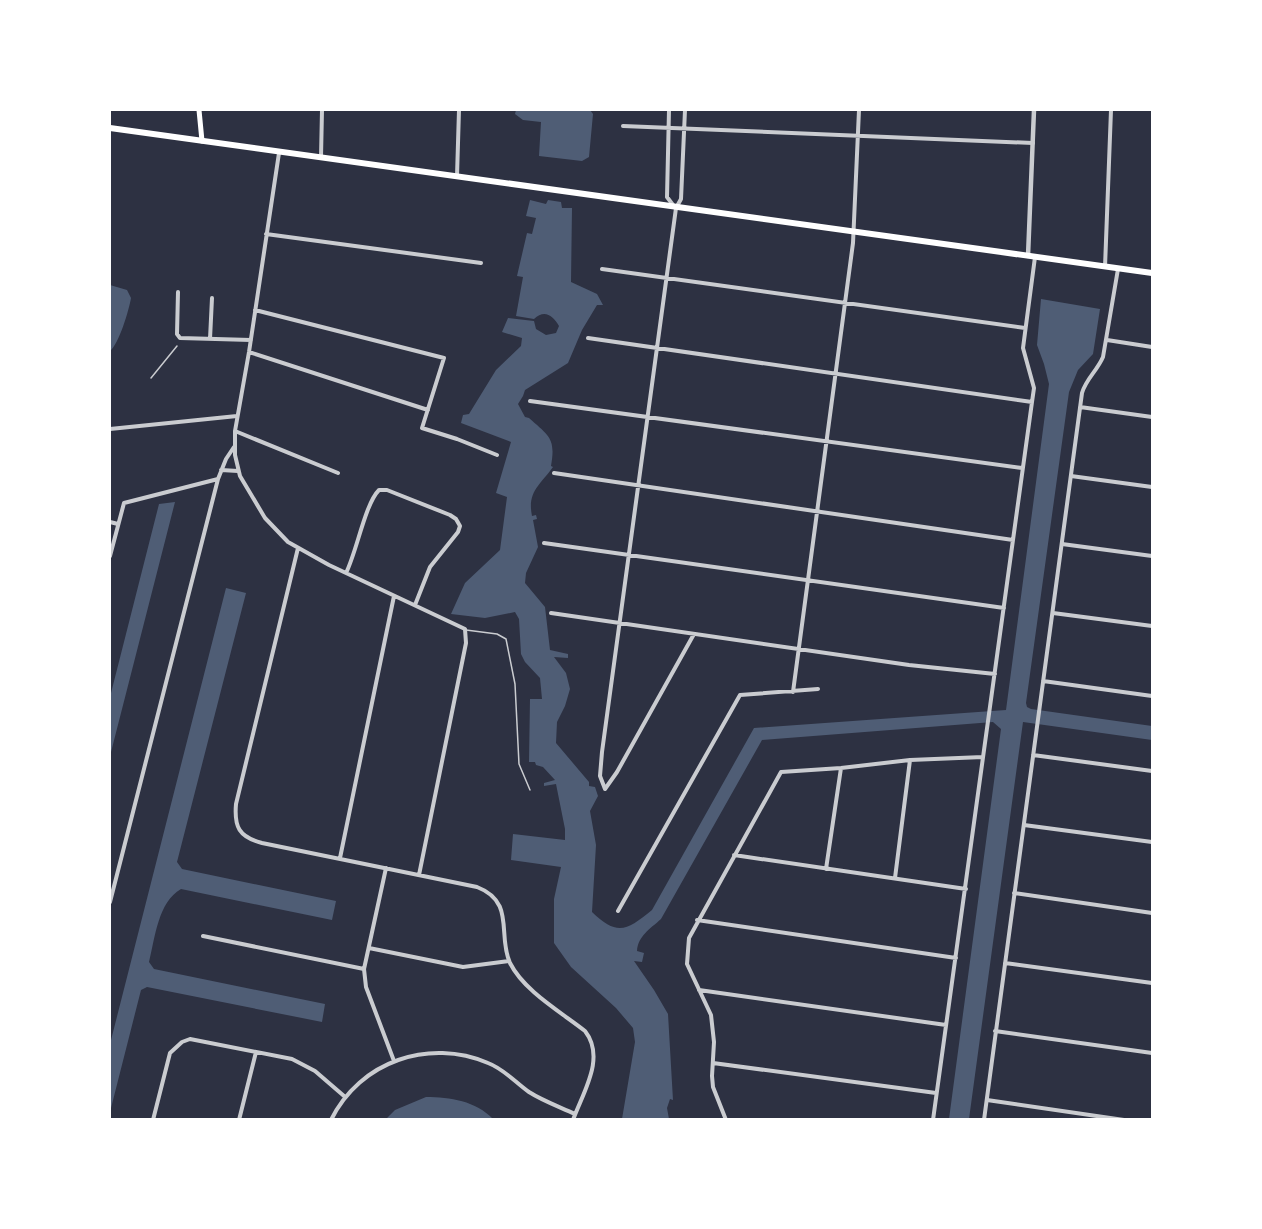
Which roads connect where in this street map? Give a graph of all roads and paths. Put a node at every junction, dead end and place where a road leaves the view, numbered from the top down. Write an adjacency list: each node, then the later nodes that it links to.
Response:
1 (199, 110): 14 (main road)
2 (322, 110): 17 (street)
3 (459, 110): 18 (street)
4 (669, 110): 11 (street)
5 (685, 110): 12 (street)
6 (859, 110): 13 (street)
7 (1034, 110): 15 (street)
8 (1111, 110): 24 (street)
9 (623, 126): 11 (street)
10 (110, 128): 14 (main road)
11 (669, 128): 12 (street); 19 (street)
12 (684, 129): 13 (street); 19 (street)
13 (857, 137): 15 (street); 20 (street)
14 (202, 141): 16 (main road)
15 (1033, 143): 22 (street)
16 (279, 153): 17 (main road); 21 (street)
17 (321, 158): 18 (main road)
18 (457, 177): 19 (main road)
19 (676, 208): 20 (main road); 28 (street)
20 (854, 232): 22 (main road); 31 (street)
21 (266, 234): 23 (street); 32 (street)
22 (1032, 257): 24 (main road); 33 (street)
23 (481, 263)
24 (1105, 267): 26 (main road)
25 (602, 269): 28 (street)
26 (1118, 269): 27 (main road); 37 (street)
27 (1152, 273)
28 (666, 278): 31 (street); 40 (street)
29 (178, 292): 35 (street)
30 (212, 298): 35 (street)
31 (845, 303): 33 (street); 42 (street)
32 (255, 310): 36 (street); 47 (street)
33 (1025, 328): 45 (street)
34 (588, 338): 40 (street)
35 (210, 339): 36 (street)
36 (251, 340): 41 (street)
37 (1107, 340): 39 (street); 46 (street)
38 (177, 346): 43 (lane)
39 (1152, 347)
40 (658, 348): 42 (street); 49 (street)
41 (249, 352): 47 (street); 48 (street)
42 (835, 374): 45 (street); 53 (street)
43 (151, 378)
44 (530, 401): 49 (street)
45 (1032, 402): 56 (street)
46 (1080, 407): 50 (street); 61 (street)
47 (428, 410): 55 (street)
48 (237, 416): 51 (street); 52 (street)
49 (648, 416): 53 (street); 63 (street)
50 (1152, 417)
51 (110, 429)
52 (235, 431): 54 (street); 59 (street)
53 (826, 441): 56 (street); 65 (street)
54 (234, 446): 57 (street); 58 (street)
55 (497, 455)
56 (1022, 468): 68 (street)
57 (221, 470): 58 (street); 62 (street)
58 (238, 471): 71 (street)
59 (338, 473)
60 (554, 473): 63 (street)
61 (1071, 476): 64 (street); 70 (street)
62 (218, 479): 67 (street); 108 (street)
63 (639, 486): 65 (street); 72 (street)
64 (1152, 487)
65 (817, 512): 68 (street); 76 (street)
66 (110, 522): 67 (street)
67 (118, 524): 73 (street)
68 (1013, 540): 79 (street)
69 (544, 543): 72 (street)
70 (1062, 544): 74 (street); 81 (street)
71 (298, 548): 75 (street); 101 (street)
72 (629, 555): 76 (street); 82 (street)
73 (110, 556)
74 (1152, 556)
75 (346, 573): 77 (street); 78 (street)
76 (808, 581): 79 (street); 86 (street)
77 (394, 596): 78 (street); 101 (street)
78 (415, 605): 84 (street)
79 (1004, 608): 87 (street)
80 (551, 613): 82 (street)
81 (1053, 613): 83 (street); 88 (street)
82 (620, 624): 85 (street); 85 (street)
83 (1152, 626)
84 (465, 629): 97 (lane); 104 (street)
85 (694, 634): 86 (street)
86 (799, 649): 87 (street); 90 (street)
87 (994, 674): 93 (street)
88 (1043, 681): 91 (street); 92 (street)
89 (818, 689): 90 (street)
90 (793, 692): 109 (street)
91 (1152, 696)
92 (1033, 755): 96 (street); 98 (street)
93 (983, 757): 94 (street); 106 (street)
94 (910, 760): 95 (street); 105 (street)
95 (841, 768): 100 (street); 103 (street)
96 (1152, 771)
97 (530, 790)
98 (1024, 825): 99 (street); 107 (street)
99 (1152, 843)
100 (734, 855): 103 (street); 111 (street)
101 (340, 858): 102 (street)
102 (386, 868): 104 (street); 113 (street)
103 (826, 869): 105 (street)
104 (418, 875): 115 (street)
105 (896, 878): 106 (street)
106 (966, 889): 114 (street)
107 (1014, 893): 110 (street); 116 (street)
108 (110, 902)
109 (618, 911)
110 (1152, 913)
111 (697, 920): 114 (street); 119 (street)
112 (203, 936): 117 (street)
113 (369, 948): 115 (street); 117 (street)
114 (956, 958): 120 (street)
115 (509, 961): 129 (street)
116 (1005, 963): 118 (street); 121 (street)
117 (364, 969): 124 (street)
118 (1152, 983)
119 (698, 990): 120 (street); 125 (street)
120 (946, 1025): 126 (street)
121 (995, 1031): 123 (street); 128 (street)
122 (256, 1052): 127 (street); 130 (street); 131 (street)
123 (1152, 1053)
124 (393, 1061): 127 (street); 129 (street)
125 (713, 1062): 126 (street); 134 (street)
126 (936, 1093): 135 (street)
127 (344, 1096): 132 (street)
128 (987, 1100): 136 (street); 137 (street)
129 (575, 1114): 133 (street)
130 (153, 1119)
131 (239, 1119)
132 (331, 1119)
133 (573, 1119)
134 (726, 1119)
135 (933, 1119)
136 (984, 1119)
137 (1124, 1119)

